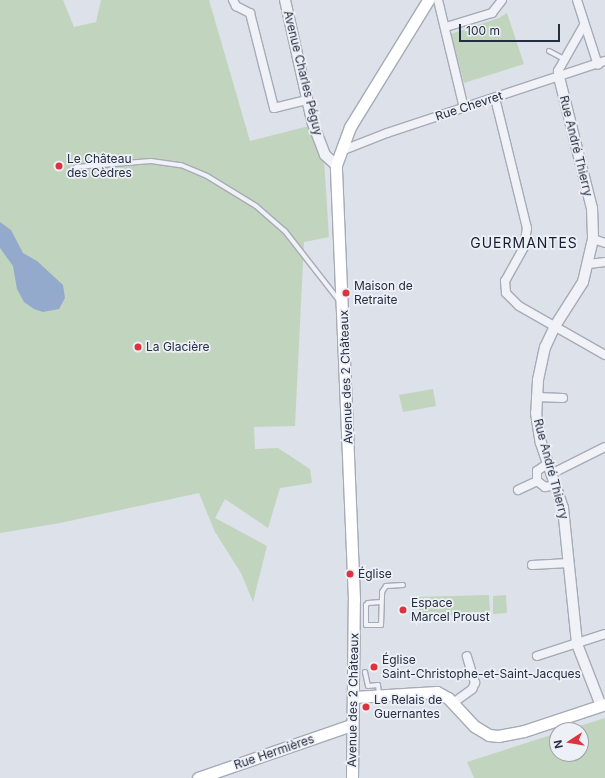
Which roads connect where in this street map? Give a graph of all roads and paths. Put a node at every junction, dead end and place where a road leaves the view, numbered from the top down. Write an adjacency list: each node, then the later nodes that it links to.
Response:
1 (232, 0): 14 (street)
2 (285, 0): 14 (street, Avenue Charles Péguy)
3 (428, 0): 16 (main road, Avenue des 2 Châteaux)
4 (438, 0): 8 (street)
5 (502, 0): 8 (street)
6 (577, 0): 7 (street)
7 (584, 25): 10 (street); 11 (street)
8 (446, 27): 15 (street)
9 (549, 51): 10 (lane)
10 (565, 59): 12 (street)
11 (601, 63): 12 (street, Rue Chevret)
12 (559, 77): 13 (street, Rue Chevret); 19 (street, Rue André Thierry)
13 (495, 98): 15 (street, Rue Chevret); 24 (street)
14 (307, 100): 17 (street, Avenue Charles Péguy)
15 (464, 108): 16 (street, Rue Chevret)
16 (341, 151): 17 (main road, Avenue des 2 Châteaux)
17 (336, 165): 23 (main road, Avenue des 2 Châteaux)
18 (76, 167): 23 (lane)
19 (594, 239): 20 (street); 22 (street, Rue André Thierry)
20 (605, 243)
21 (605, 262): 22 (street)
22 (589, 264): 24 (street, Rue André Thierry)
23 (343, 307): 38 (main road, Avenue des 2 Châteaux)
24 (555, 326): 25 (street); 26 (street, Rue André Thierry)
25 (605, 355)
26 (536, 397): 27 (street); 29 (street, Rue André Thierry)
27 (563, 398)
28 (605, 447): 30 (street)
29 (547, 464): 30 (street, Rue André Thierry); 31 (street)
30 (551, 474): 32 (street, Rue André Thierry)
31 (537, 481): 32 (street); 33 (street)
32 (556, 485): 34 (street, Rue André Thierry)
33 (518, 490)
34 (570, 563): 35 (street); 41 (street, Rue André Thierry)
35 (532, 565)
36 (403, 585): 37 (lane)
37 (381, 602): 39 (lane); 39 (lane)
38 (354, 625): 39 (lane); 46 (main road, Avenue des 2 Châteaux)
39 (366, 625)
40 (605, 634): 41 (street)
41 (577, 644): 43 (street); 48 (street, Rue André Thierry)
42 (467, 656): 47 (street)
43 (538, 656)
44 (365, 672): 45 (lane)
45 (379, 695): 46 (main road); 47 (main road)
46 (354, 698): 49 (main road, Avenue des 2 Châteaux)
47 (453, 703): 48 (main road)
48 (603, 705)
49 (351, 725): 50 (main road, Rue Hermières); 51 (main road, Avenue des 2 Châteaux)
50 (198, 778)
51 (352, 778)

